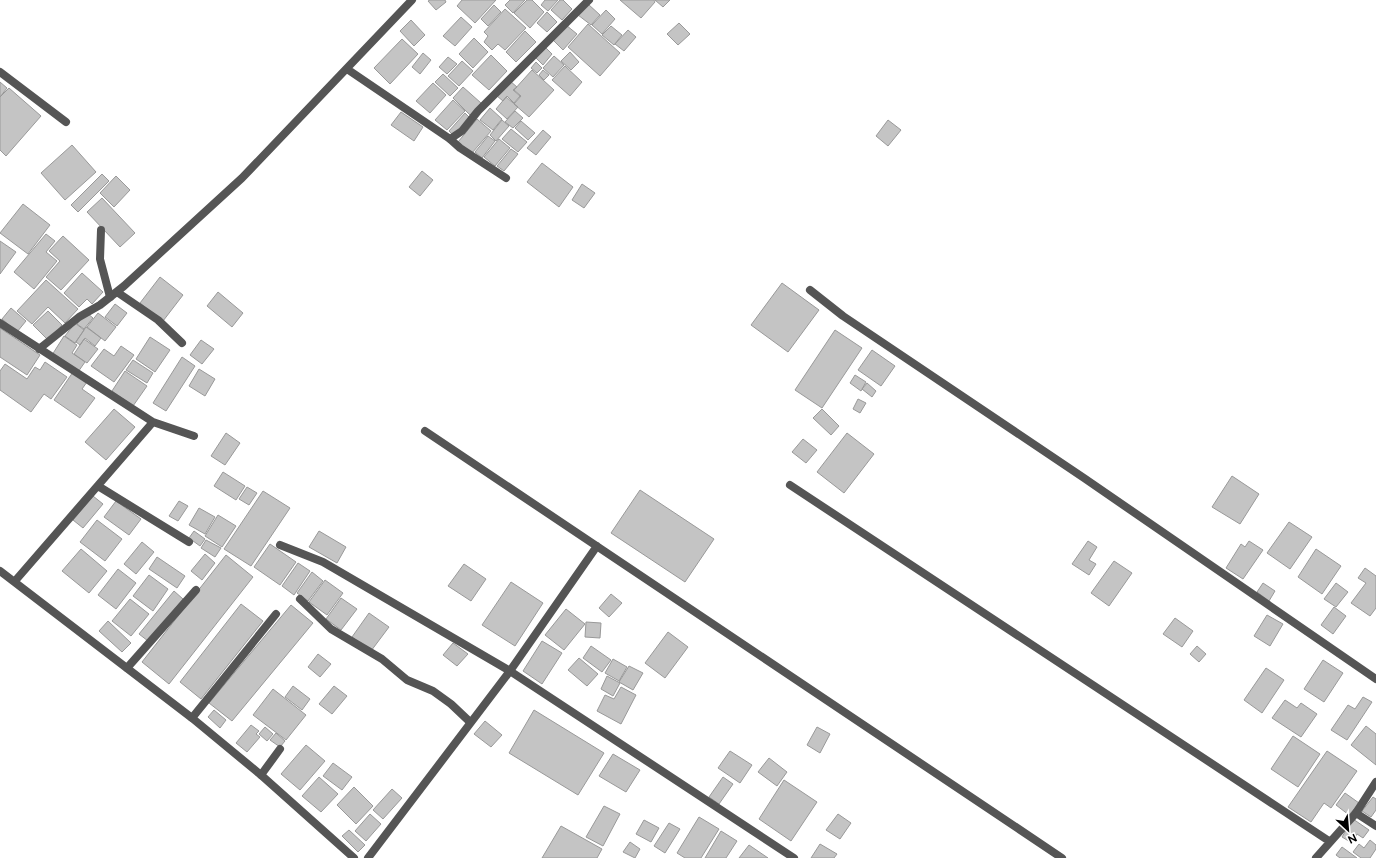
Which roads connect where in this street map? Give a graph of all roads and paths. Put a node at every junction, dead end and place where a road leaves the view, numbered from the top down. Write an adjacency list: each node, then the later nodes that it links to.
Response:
1 (412, 0): 3 (street)
2 (589, 0): 6 (street)
3 (347, 69): 6 (street); 10 (street)
4 (0, 72): 5 (street)
5 (66, 122)
6 (450, 140): 7 (street)
7 (506, 178)
8 (101, 230): 10 (street)
9 (810, 290): 29 (street)
10 (114, 294): 12 (street); 13 (street)
11 (0, 323): 13 (street)
12 (182, 343)
13 (39, 349): 14 (street)
14 (153, 422): 16 (street); 18 (street)
15 (425, 431): 21 (street)
16 (194, 436)
17 (790, 485): 37 (street)
18 (98, 486): 19 (street); 23 (street)
19 (189, 542)
20 (280, 545): 28 (street)
21 (597, 546): 28 (street); 42 (street)
22 (0, 571): 23 (street)
23 (15, 581): 27 (street)
24 (196, 590): 27 (street)
25 (300, 599): 31 (street)
26 (276, 614): 30 (street)
27 (127, 668): 30 (street)
28 (510, 671): 31 (street); 41 (street)
29 (1376, 679)
30 (192, 718): 33 (street)
31 (470, 722): 40 (street)
32 (280, 749): 33 (street)
33 (260, 775): 39 (street)
34 (1376, 782): 35 (street)
35 (1356, 813): 36 (street); 37 (street)
36 (1376, 826)
37 (1329, 842): 38 (street)
38 (1319, 857)
39 (354, 858)
40 (368, 858)
41 (794, 858)
42 (1062, 858)

